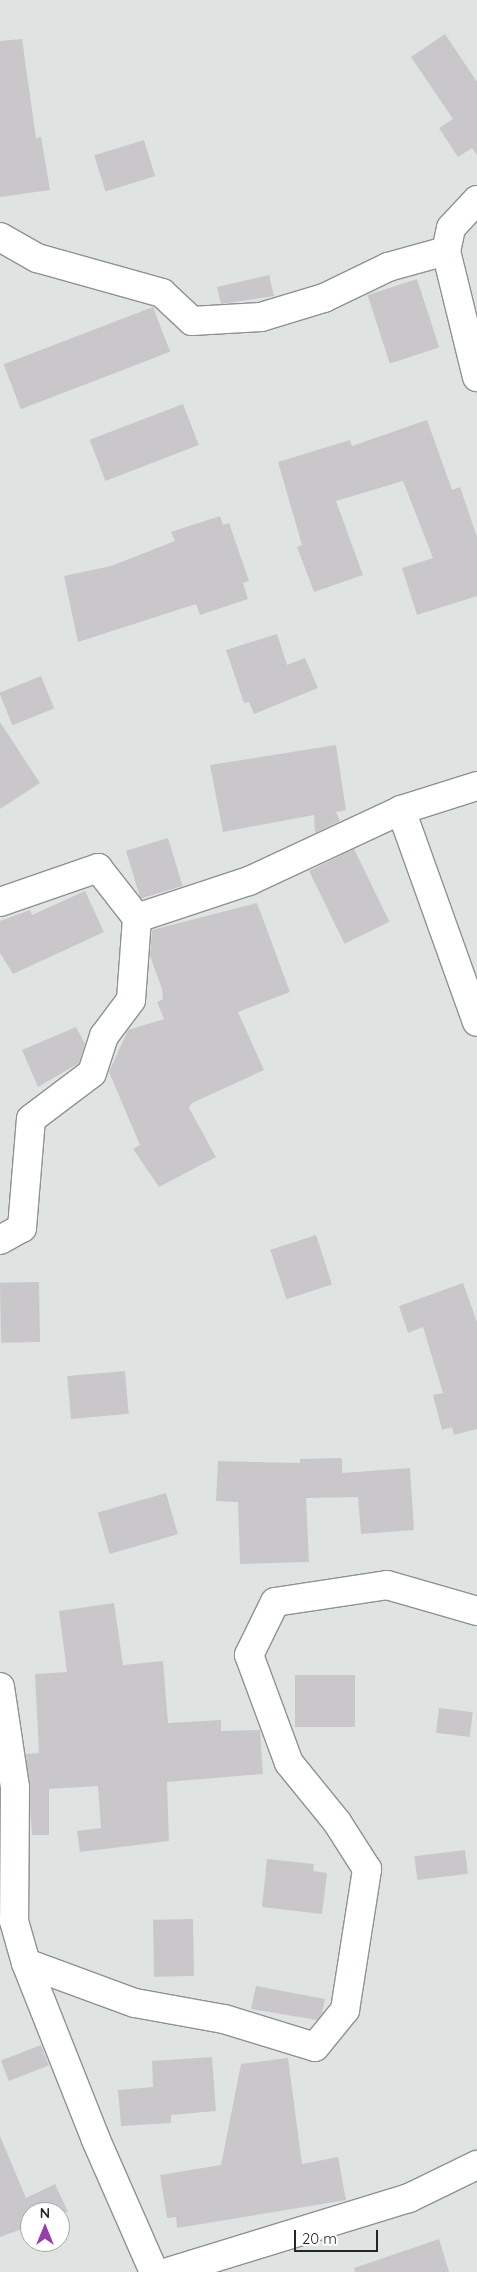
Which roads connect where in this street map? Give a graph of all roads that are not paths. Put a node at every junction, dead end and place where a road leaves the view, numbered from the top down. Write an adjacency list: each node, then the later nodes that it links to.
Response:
1 (477, 200): 3 (street)
2 (0, 237): 3 (street)
3 (446, 250): 4 (street)
4 (477, 377)
5 (477, 786): 6 (street)
6 (400, 810): 8 (street); 9 (street)
7 (0, 902): 8 (street)
8 (137, 918): 10 (street)
9 (477, 1022)
10 (0, 1240)
11 (477, 1611): 13 (street)
12 (0, 1687): 13 (street)
13 (26, 1963): 15 (street)
14 (477, 2166): 16 (street)
15 (154, 2272)
16 (168, 2272)

